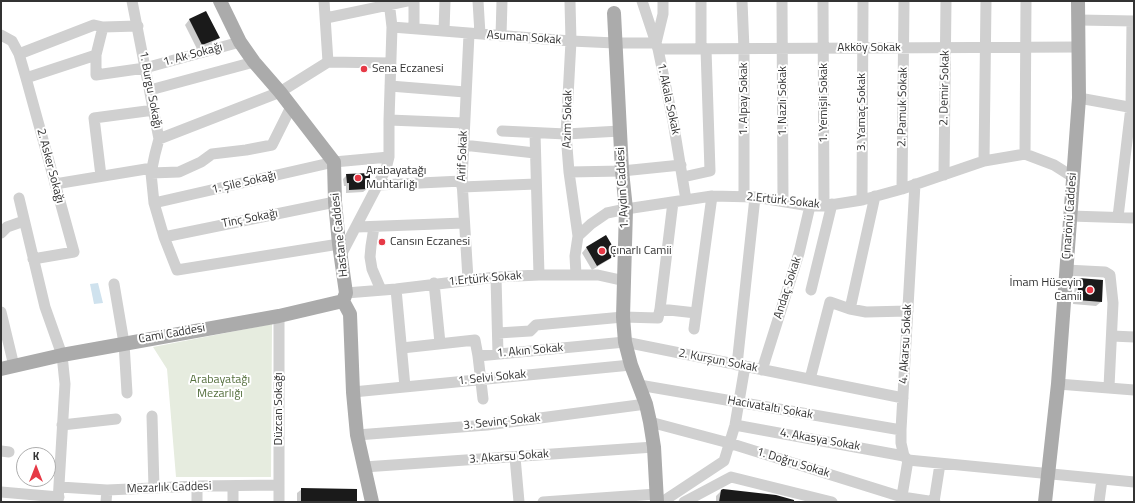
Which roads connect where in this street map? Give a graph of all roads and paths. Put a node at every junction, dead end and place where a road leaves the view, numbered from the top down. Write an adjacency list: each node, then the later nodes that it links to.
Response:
1 (132, 1): 27 (street, 1. Burgu Sokağı)
2 (220, 1): 37 (main road)
3 (324, 1): 24 (street)
4 (407, 1): 22 (street)
5 (414, 1): 30 (street)
6 (445, 1): 31 (street)
7 (478, 1): 32 (street, Arif Sokak)
8 (502, 1): 34 (street)
9 (567, 1): 36 (street, Azim Sokak)
10 (642, 1): 40 (street, 1. Akala Sokak)
11 (662, 1): 40 (street)
12 (702, 1): 49 (street)
13 (742, 1): 50 (street, 1. Alpay Sokak)
14 (782, 1): 43 (street, 1. Nazlı Sokak)
15 (823, 1): 44 (street, 1. Yemişli Sokak)
16 (862, 1): 45 (street, 3. Yamaç Sokak)
17 (904, 1): 46 (street, 2. Pamuk Sokak)
18 (946, 1): 47 (street, 2. Demir Sokak)
19 (986, 1): 48 (street)
20 (1026, 1): 41 (street)
21 (1078, 1): 25 (main road, Çınarönü Caddesi)
22 (389, 3): 24 (street); 29 (street)
23 (614, 13): 38 (main road, 1. Aydın Caddesi)
24 (326, 18): 54 (street)
25 (1079, 20): 26 (street); 42 (main road, Çınarönü Caddesi)
26 (1133, 21): 64 (street)
27 (138, 26): 28 (street); 56 (street, 1. Burgu Sokağı)
28 (103, 27): 51 (street); 52 (street)
29 (392, 28): 30 (street, Asuman Sokak); 55 (street)
30 (414, 28): 31 (street, Asuman Sokak)
31 (444, 31): 32 (street, Asuman Sokak)
32 (475, 34): 34 (street, Asuman Sokak); 61 (street, Arif Sokak)
33 (1, 35): 35 (street)
34 (501, 36): 36 (street, Asuman Sokak)
35 (12, 41): 39 (street); 51 (street, 2. Asker Sokağı)
36 (570, 41): 38 (street, Asuman Sokak); 71 (street, Azim Sokak)
37 (240, 42): 53 (main road); 56 (street, 1. Ak Sokağı)
38 (615, 43): 40 (street, Asuman Sokak); 69 (main road, 1. Aydın Caddesi)
39 (1, 44)
40 (657, 46): 49 (street, Akköy Sokak); 79 (street, 1. Akala Sokak)
41 (1026, 47): 42 (street, Akköy Sokak); 48 (street, Akköy Sokak); 75 (street)
42 (1079, 47): 62 (main road, Çınarönü Caddesi)
43 (782, 48): 44 (street, Akköy Sokak); 50 (street, Akköy Sokak); 99 (street, 1. Nazlı Sokak)
44 (824, 48): 45 (street, Akköy Sokak); 103 (street, 1. Yemişli Sokak)
45 (863, 48): 46 (street, Akköy Sokak); 98 (street, 3. Yamaç Sokak)
46 (904, 48): 47 (street, Akköy Sokak); 92 (street, 2. Pamuk Sokak)
47 (945, 48): 48 (street, Akköy Sokak); 83 (street, 2. Demir Sokak)
48 (985, 48): 77 (street)
49 (704, 49): 50 (street, Akköy Sokak); 85 (street)
50 (744, 49): 95 (street, 1. Alpay Sokak)
51 (18, 54): 57 (street, 2. Asker Sokağı)
52 (96, 55): 56 (street, 1. Ak Sokağı); 57 (street)
53 (254, 62): 59 (street); 60 (main road)
54 (328, 62): 55 (street); 60 (street)
55 (391, 63): 58 (street)
56 (145, 68): 59 (street, 1. Burgu Sokağı)
57 (26, 78): 87 (street, 2. Asker Sokağı)
58 (390, 86): 61 (street); 66 (street)
59 (150, 90): 65 (street, 1. Burgu Sokağı)
60 (280, 92): 63 (main road); 72 (street)
61 (465, 92): 67 (street, Arif Sokak)
62 (1079, 98): 64 (street); 86 (main road, Çınarönü Caddesi)
63 (291, 106): 78 (main road); 80 (street)
64 (1133, 107): 107 (street)
65 (154, 110): 72 (street, 1. Burgu Sokağı); 84 (street)
66 (389, 120): 67 (street); 76 (street)
67 (464, 123): 73 (street, Arif Sokak)
68 (502, 131): 70 (street)
69 (620, 131): 71 (street); 81 (main road, 1. Aydın Caddesi)
70 (535, 133): 71 (street); 74 (street)
71 (566, 134): 82 (street, Azim Sokak)
72 (159, 139): 80 (street, 1. Burgu Sokağı)
73 (463, 145): 74 (street); 88 (street, Arif Sokak)
74 (535, 153): 89 (street)
75 (1025, 154): 77 (street, 2.Ertürk Sokak); 86 (street, 2.Ertürk Sokak)
76 (389, 158): 78 (street, 1. Şile Sokağı); 91 (street)
77 (984, 161): 83 (street, 2.Ertürk Sokak)
78 (334, 162): 100 (main road, Hastane Caddesi); 102 (street, 1. Şile Sokağı)
79 (681, 164): 81 (street); 85 (street, 1. Akala Sokak)
80 (152, 171): 84 (street); 102 (street, 1. Burgu Sokağı)
81 (622, 171): 82 (street); 105 (main road, 1. Aydın Caddesi)
82 (569, 172): 115 (street, Azim Sokak)
83 (944, 175): 90 (street, 2.Ertürk Sokak)
84 (101, 176): 87 (street)
85 (683, 177): 97 (street, 1. Akala Sokak)
86 (1073, 177): 106 (main road, Çınarönü Caddesi)
87 (55, 184): 117 (street, 2. Asker Sokağı)
88 (462, 184): 89 (street); 91 (street); 110 (street, Arif Sokak)
89 (536, 184): 119 (street)
90 (915, 184): 92 (street, 2.Ertürk Sokak); 132 (street, 4. Akarsu Sokak)
91 (378, 185): 111 (street)
92 (902, 189): 94 (street, 2.Ertürk Sokak)
93 (712, 196): 95 (street, 2.Ertürk Sokak); 97 (street, 2.Ertürk Sokak); 134 (street)
94 (875, 196): 98 (street, 2.Ertürk Sokak); 131 (street)
95 (750, 197): 99 (street, 2.Ertürk Sokak); 149 (street, 1. Alpay Sokak)
96 (19, 198): 109 (street)
97 (686, 200): 101 (street, 2.Ertürk Sokak)
98 (862, 200): 103 (street, 2.Ertürk Sokak)
99 (783, 201): 104 (street, 2.Ertürk Sokak)
100 (336, 202): 114 (street, Tinç Sokağı); 116 (main road, Hastane Caddesi)
101 (672, 202): 105 (street, 2.Ertürk Sokak); 130 (street)
102 (154, 203): 114 (street, 1. Burgu Sokağı)
103 (828, 205): 104 (street, 2.Ertürk Sokak); 128 (street, 1. Yemişli Sokak)
104 (810, 206): 151 (street, Andaç Sokak)
105 (626, 209): 115 (street, 2.Ertürk Sokak); 123 (main road, 1. Aydın Caddesi)
106 (1070, 216): 107 (street); 118 (main road, Çınarönü Caddesi)
107 (1118, 217): 108 (street)
108 (1134, 218)
109 (24, 221): 113 (street); 117 (street)
110 (464, 223): 112 (street); 122 (street, Arif Sokak)
111 (357, 227): 112 (street); 116 (street)
112 (374, 227): 127 (street)
113 (1, 233)
114 (164, 236): 116 (street, 1. Burgu Sokağı)
115 (578, 236): 120 (street)
116 (340, 250): 129 (main road, Hastane Caddesi)
117 (33, 259): 146 (street)
118 (1066, 270): 139 (street); 154 (main road, Çınarönü Caddesi)
119 (539, 275): 120 (street, 1.Ertürk Sokak); 121 (street, 1.Ertürk Sokak)
120 (576, 275): 123 (street, 1.Ertürk Sokak)
121 (496, 277): 122 (street, 1.Ertürk Sokak); 138 (street)
122 (468, 279): 124 (street, 1.Ertürk Sokak)
123 (625, 281): 136 (main road, 1. Aydın Caddesi)
124 (434, 283): 126 (street, 1.Ertürk Sokak); 143 (street)
125 (114, 284): 142 (street)
126 (396, 289): 127 (street, 1.Ertürk Sokak); 144 (street)
127 (381, 290): 129 (street, 1.Ertürk Sokak)
128 (811, 290)
129 (344, 297): 135 (main road, Cami Caddesi); 160 (main road, Hastane Caddesi)
130 (660, 308): 134 (street); 136 (street)
131 (850, 308): 132 (street); 153 (street)
132 (908, 311): 161 (street, 4. Akarsu Sokak)
133 (1, 312): 150 (street)
134 (696, 313): 137 (street)
135 (279, 316): 142 (main road, Cami Caddesi); 181 (street, Düzcan Sokağı)
136 (624, 317): 138 (street); 141 (main road, 1. Aydın Caddesi)
137 (694, 329)
138 (498, 333): 145 (street)
139 (1112, 336): 140 (street); 157 (street)
140 (1134, 337)
141 (625, 342): 145 (street, 1. Akın Sokak); 148 (main road, 1. Aydın Caddesi); 149 (street, 2. Kurşun Sokak)
142 (124, 343): 146 (main road, Cami Caddesi); 159 (street)
143 (440, 343): 144 (street); 147 (street)
144 (402, 348): 156 (street)
145 (498, 354): 147 (street, 1. Akın Sokak)
146 (62, 355): 150 (main road, Cami Caddesi); 168 (street)
147 (478, 356): 152 (street)
148 (631, 364): 152 (street, 1. Selvi Sokak); 155 (main road, 1. Aydın Caddesi)
149 (741, 366): 151 (street, 2. Kurşun Sokak); 163 (street, 1. Alpay Sokak)
150 (7, 368)
151 (762, 370): 153 (street, 2. Kurşun Sokak)
152 (481, 379): 156 (street, 1. Selvi Sokak); 162 (street)
153 (810, 379): 161 (street, 2. Kurşun Sokak)
154 (1058, 384): 157 (street); 178 (main road, Çınarönü Caddesi)
155 (639, 385): 163 (street, Hacivataltı Sokak); 164 (main road, 1. Aydın Caddesi)
156 (406, 387): 160 (street, 1. Selvi Sokak)
157 (1109, 387): 158 (street)
158 (1134, 390)
159 (127, 392)
160 (353, 392): 171 (main road, Hastane Caddesi)
161 (903, 398): 170 (street, 4. Akarsu Sokak)
162 (483, 399)
163 (738, 403): 169 (street, 1. Alpay Sokak); 170 (street, Hacivataltı Sokak)
164 (646, 404): 167 (main road, 1. Aydın Caddesi); 171 (street, 3. Sevinç Sokak)
165 (152, 416): 184 (street)
166 (116, 419): 168 (street)
167 (650, 422): 172 (street, 1. Doğru Sokak); 173 (main road, 1. Aydın Caddesi)
168 (62, 425): 187 (street)
169 (735, 425): 172 (street, 1. Alpay Sokak); 175 (street, 4. Akasya Sokak)
170 (901, 430): 175 (street, 4. Akarsu Sokak)
171 (357, 435): 177 (main road, Hastane Caddesi)
172 (729, 443): 189 (street, 1. Alpay Sokak); 191 (street, 1. Doğru Sokak)
173 (654, 446): 174 (street, 3. Akarsu Sokak); 189 (main road, 1. Aydın Caddesi)
174 (515, 456): 177 (street, 3. Akarsu Sokak); 197 (street)
175 (906, 458): 176 (street, 4. Akasya Sokak); 191 (street, 4. Akarsu Sokak)
176 (940, 464): 178 (street, 4. Akasya Sokak); 201 (street)
177 (364, 467): 196 (main road, Hastane Caddesi)
178 (1047, 475): 179 (street, 4. Akasya Sokak); 202 (main road, Çınarönü Caddesi)
179 (1102, 479): 180 (street, 4. Akasya Sokak); 203 (street)
180 (1134, 482)
181 (279, 485): 183 (street, Mezarlık Caddesi); 195 (street, Düzcan Sokağı)
182 (196, 486): 183 (street, Mezarlık Caddesi); 184 (street, Mezarlık Caddesi); 193 (street)
183 (232, 486): 194 (street)
184 (154, 488): 185 (street, Mezarlık Caddesi)
185 (107, 490): 187 (street, Mezarlık Caddesi); 192 (street)
186 (1, 492): 187 (street, Mezarlık Caddesi)
187 (59, 495)
188 (703, 498): 190 (street); 199 (street)
189 (659, 499): 198 (street)
190 (806, 499): 200 (street)
191 (901, 499): 201 (street, 1. Doğru Sokak)
192 (106, 502)
193 (196, 502)
194 (233, 502)
195 (279, 502)
196 (372, 502)
197 (519, 502)
198 (543, 502)
199 (684, 502)
200 (832, 502)
201 (934, 502)
202 (1045, 502)
203 (1099, 502)

